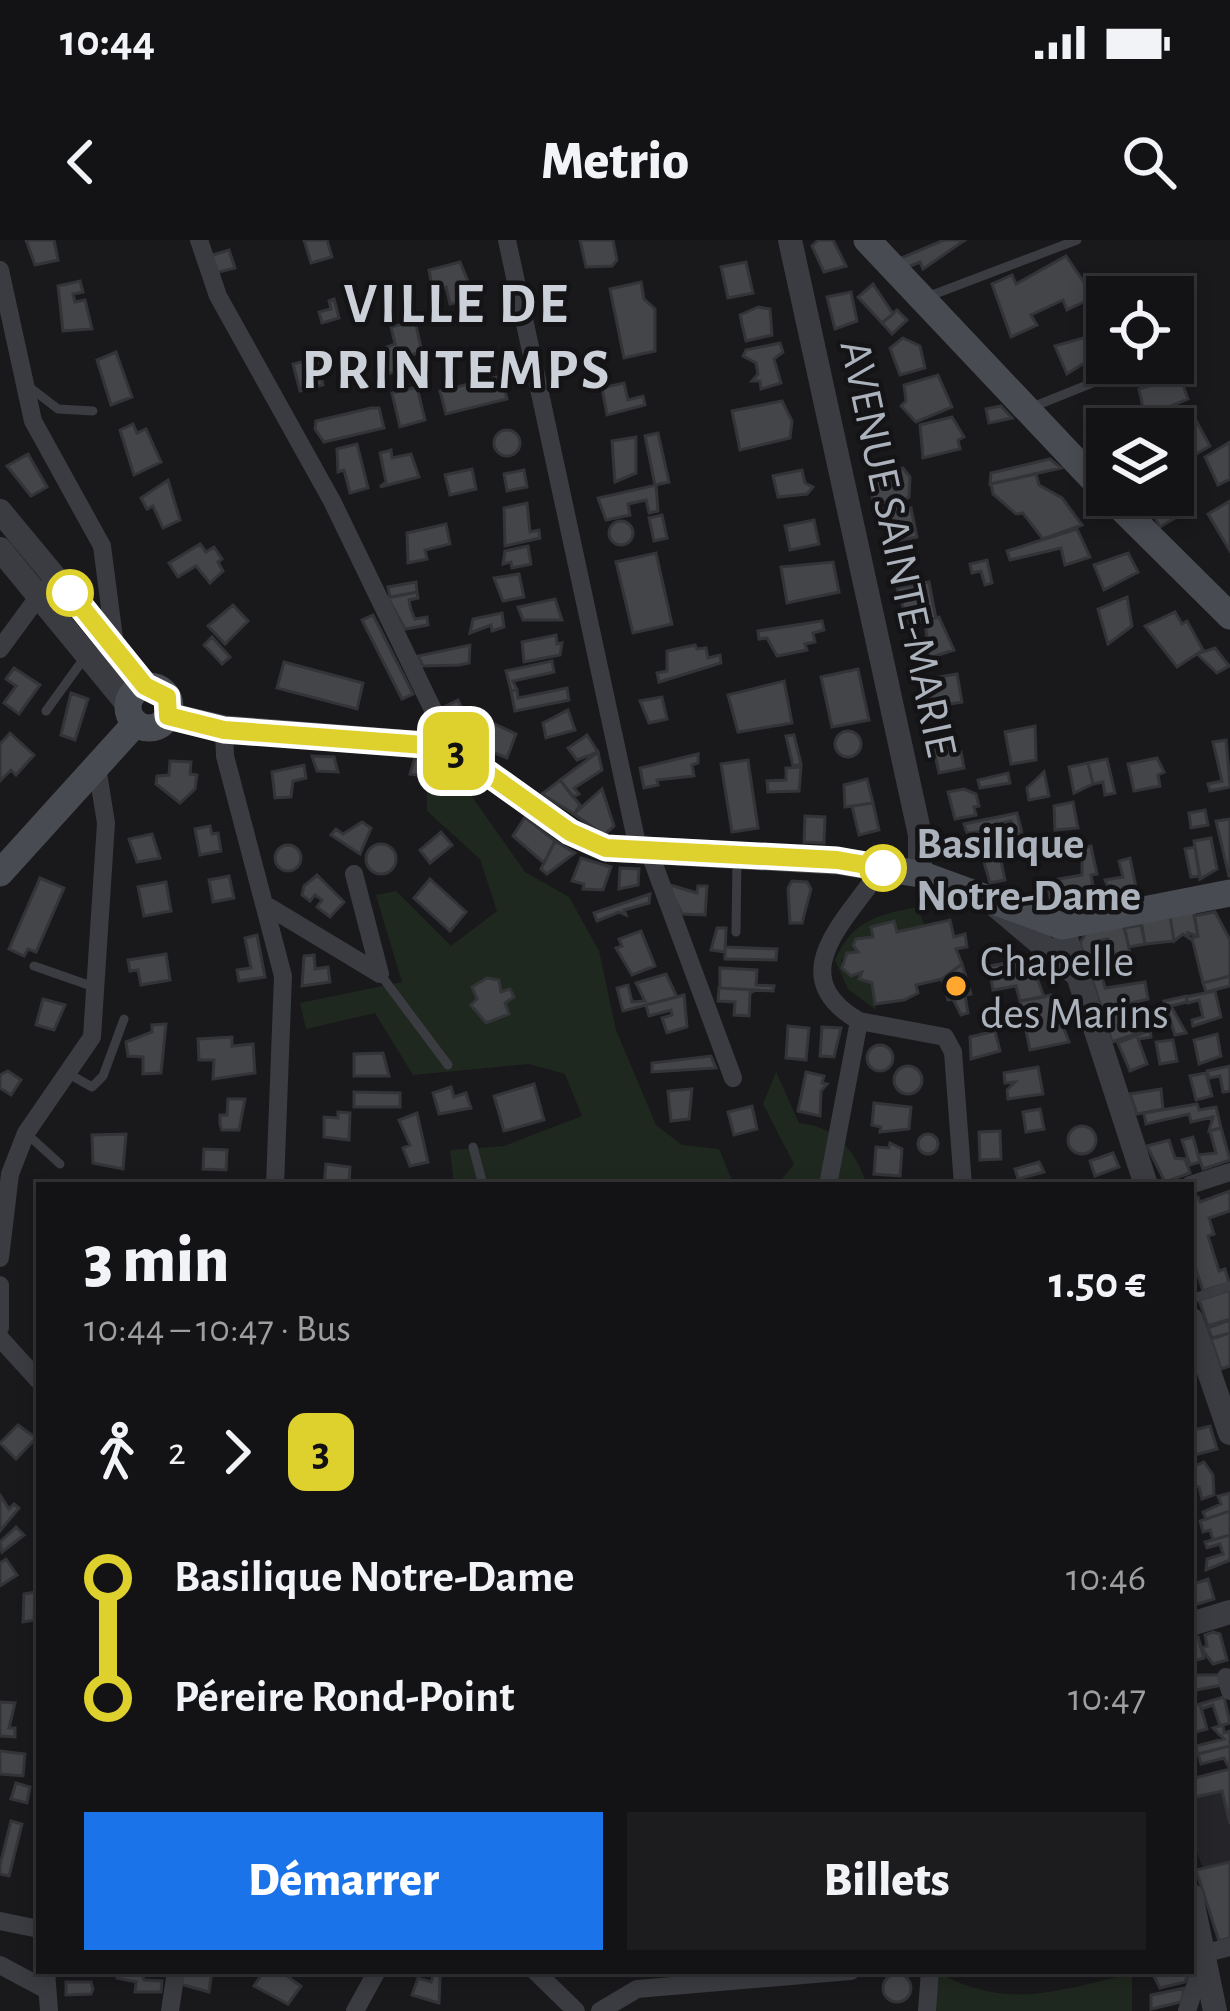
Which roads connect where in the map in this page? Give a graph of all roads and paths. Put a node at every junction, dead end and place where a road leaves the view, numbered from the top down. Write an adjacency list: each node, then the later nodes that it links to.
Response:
1 (199, 240): 24 (street)
2 (507, 240): 26 (street)
3 (790, 240): 31 (street, AVENUE SAINTE-MARIE)
4 (867, 240): 7 (main road)
5 (1077, 240): 7 (lane)
6 (0, 270): 8 (street)
7 (922, 299): 10 (main road)
8 (21, 381): 11 (lane); 18 (street)
9 (1090, 384): 10 (lane)
10 (1025, 410): 12 (main road)
11 (93, 411)
12 (1086, 472)
13 (0, 511): 16 (street)
14 (1130, 516): 17 (main road)
15 (0, 549): 16 (street)
16 (47, 586): 18 (street); 19 (street); 20 (street)
17 (1230, 616)
18 (115, 646): 20 (street); 21 (street)
19 (0, 649)
20 (91, 658): 21 (street); 22 (lane)
21 (136, 705): 23 (main road); 25 (main road)
22 (46, 711)
23 (224, 730): 24 (main road); 33 (street)
24 (451, 747): 26 (main road)
25 (97, 766): 29 (main road); 38 (street)
26 (644, 854): 27 (main road); 43 (street)
27 (737, 857): 28 (main road); 34 (lane)
28 (880, 868): 31 (main road); 40 (street)
29 (0, 872)
30 (354, 874): 37 (street)
31 (920, 874): 35 (main road)
32 (1230, 892): 35 (main road)
33 (268, 908): 37 (street); 48 (street)
34 (736, 932)
35 (1048, 933): 52 (street)
36 (34, 966): 38 (lane)
37 (380, 974): 41 (lane)
38 (98, 988): 42 (street)
39 (124, 1019): 42 (lane)
40 (859, 1022): 50 (street); 51 (street)
41 (448, 1065)
42 (69, 1074): 44 (street)
43 (734, 1078)
44 (26, 1133): 46 (lane); 54 (street)
45 (473, 1147): 49 (lane)
46 (60, 1164)
47 (1230, 1172): 53 (street)
48 (275, 1182)
49 (482, 1182)
50 (830, 1182)
51 (963, 1182)
52 (1145, 1182)
53 (1194, 1184)
54 (0, 1258)
55 (0, 1285): 58 (street)
56 (1230, 1286): 57 (lane)
57 (1194, 1298)
58 (0, 1328)
59 (1194, 1328): 62 (street)
60 (0, 1338): 61 (street)
61 (36, 1378)
62 (1229, 1428)
63 (1230, 1612): 64 (street)
64 (1194, 1623)
65 (1194, 1901): 68 (street)
66 (0, 1921): 67 (street)
67 (36, 1928)
68 (1218, 1950): 82 (street); 83 (street)
69 (0, 1964): 75 (street)
70 (176, 1974): 77 (street)
71 (375, 1974): 78 (street)
72 (538, 1974): 79 (street)
73 (815, 1974): 80 (street)
74 (931, 1974): 81 (street)
75 (46, 1980): 76 (street)
76 (49, 2011)
77 (170, 2011)
78 (356, 2011)
79 (576, 2011)
80 (600, 2011)
81 (927, 2011)
82 (1187, 2011)
83 (1215, 2011)

